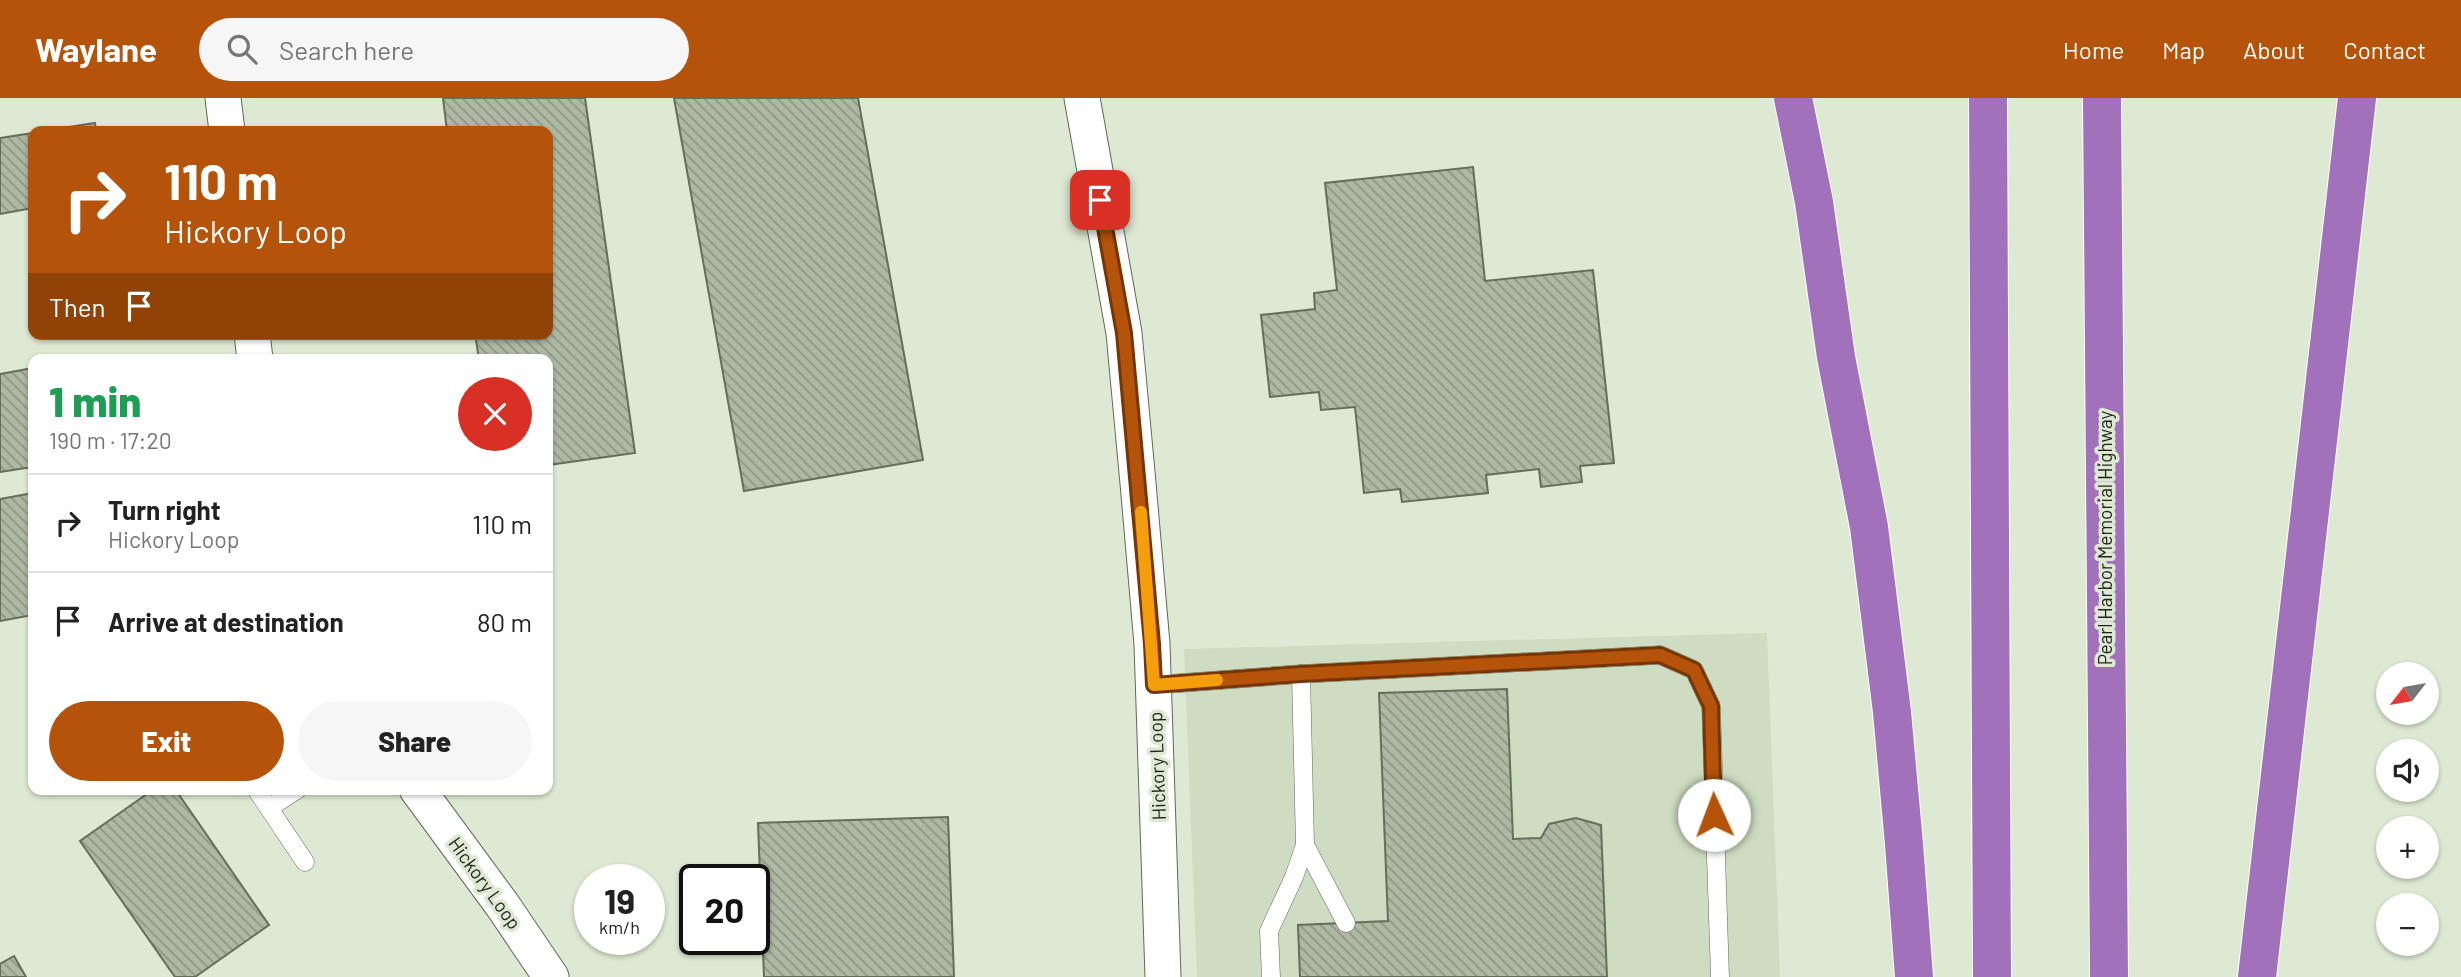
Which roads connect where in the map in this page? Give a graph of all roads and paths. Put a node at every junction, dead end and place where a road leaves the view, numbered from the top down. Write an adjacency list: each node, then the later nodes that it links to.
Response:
1 (223, 98): 7 (street)
2 (1082, 98): 9 (street, Hickory Loop)
3 (1793, 98): 21 (highway)
4 (1988, 98): 22 (highway)
5 (2102, 98): 23 (highway, Pearl Harbor Memorial Highway)
6 (2357, 98): 24 (highway)
7 (226, 126)
8 (1301, 674): 9 (lane); 14 (lane); 20 (lane)
9 (1154, 685): 18 (street, Hickory Loop)
10 (260, 795): 13 (lane)
11 (289, 795): 13 (lane)
12 (420, 795): 17 (street, Hickory Loop)
13 (269, 808): 15 (lane)
14 (1305, 845): 16 (lane); 19 (lane)
15 (305, 862)
16 (1346, 923)
17 (551, 977)
18 (1163, 977)
19 (1271, 977)
20 (1720, 977)
21 (1914, 977)
22 (1992, 977)
23 (2109, 977)
24 (2257, 977)

